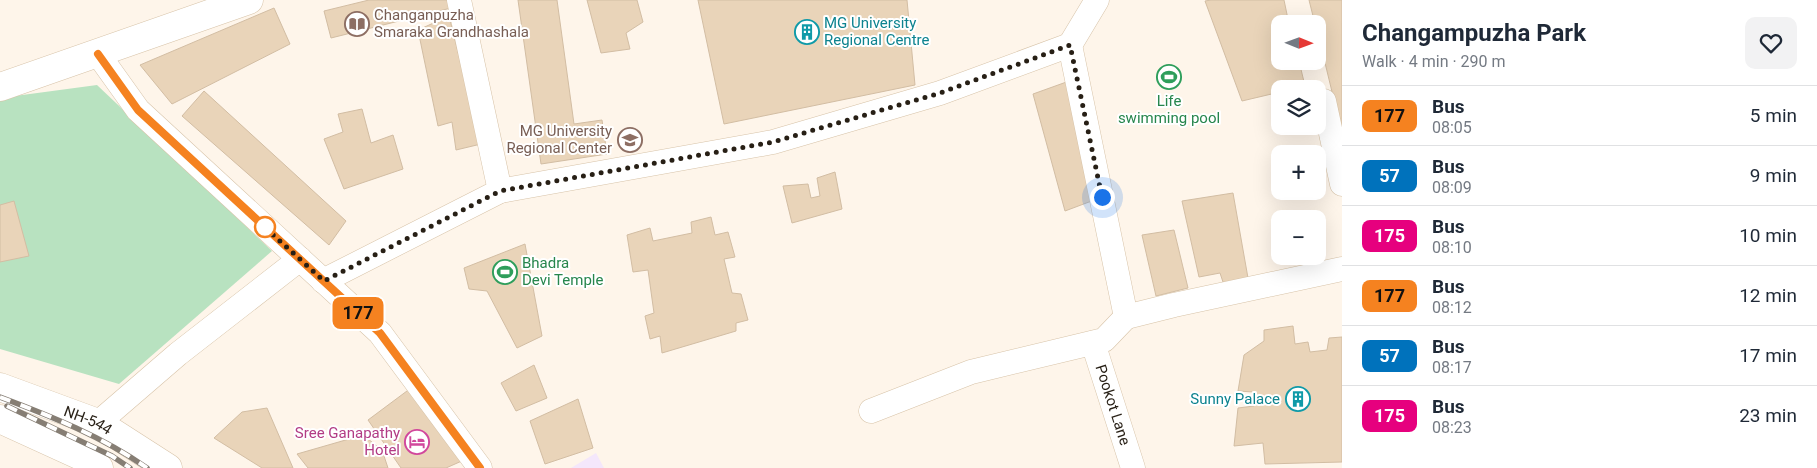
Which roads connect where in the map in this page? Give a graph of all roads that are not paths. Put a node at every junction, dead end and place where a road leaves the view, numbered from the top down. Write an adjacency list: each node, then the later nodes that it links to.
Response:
1 (249, 0): 5 (main road)
2 (459, 0): 9 (street)
3 (1097, 0): 4 (street)
4 (1070, 45): 9 (street); 13 (street)
5 (98, 54): 6 (main road); 10 (street)
6 (0, 87)
7 (1326, 110): 8 (street)
8 (1342, 184)
9 (500, 191): 12 (street)
10 (300, 259): 12 (street); 18 (street)
11 (1342, 269): 13 (street)
12 (324, 281): 21 (street)
13 (1126, 317): 14 (street)
14 (1093, 343): 16 (street); 22 (street, Pookot Lane)
15 (0, 387): 18 (main road, NH-544)
16 (871, 411)
17 (0, 419): 19 (main road)
18 (98, 423): 20 (main road, NH-544)
19 (99, 468)
20 (168, 468)
21 (480, 468)
22 (1133, 468)

